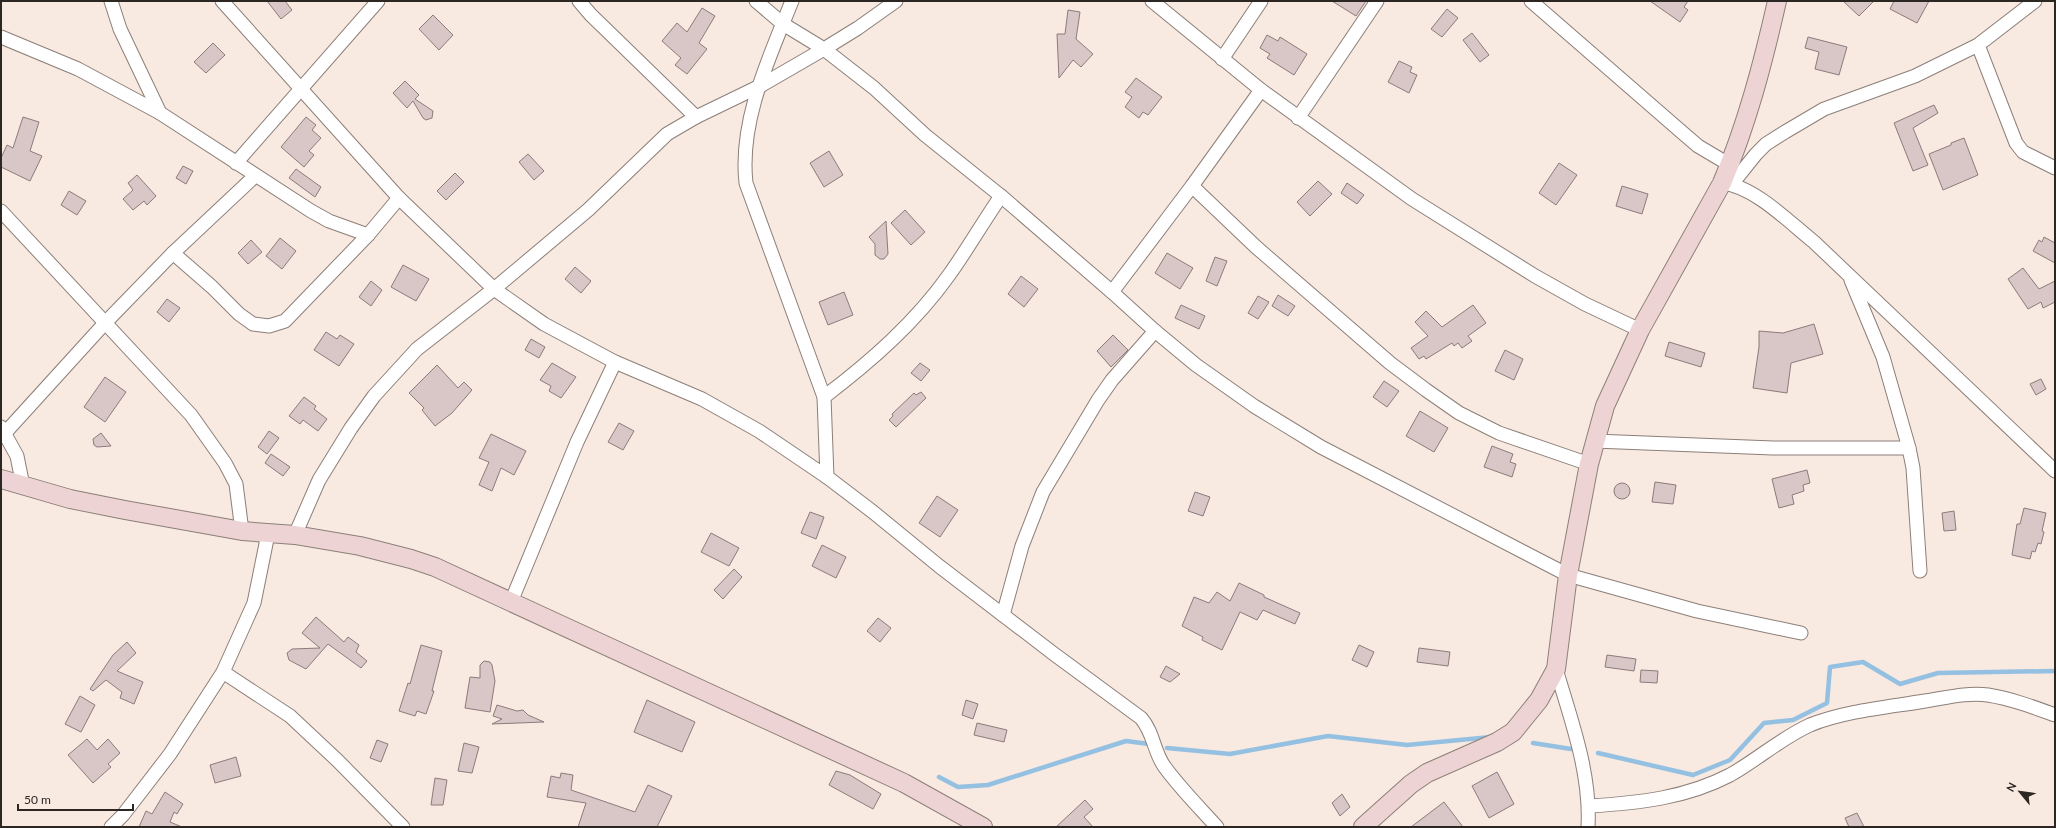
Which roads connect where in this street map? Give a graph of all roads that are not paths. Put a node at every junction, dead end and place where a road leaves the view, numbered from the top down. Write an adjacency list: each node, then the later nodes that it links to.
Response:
1 (111, 1): 22 (street)
2 (222, 1): 20 (street)
3 (378, 1): 20 (street)
4 (579, 1): 23 (street)
5 (756, 1): 14 (street)
6 (792, 1): 14 (street)
7 (896, 1): 17 (street)
8 (1152, 1): 18 (street)
9 (1261, 1): 18 (street)
10 (1377, 1): 24 (street)
11 (1531, 1): 26 (street)
12 (1778, 1): 26 (street)
13 (2035, 1): 16 (street)
14 (783, 24): 17 (street); 19 (street)
15 (1, 37): 22 (street)
16 (1978, 45): 27 (street); 29 (street)
17 (824, 50): 19 (street); 31 (street)
18 (1222, 59): 21 (street)
19 (760, 86): 23 (street); 43 (street)
20 (301, 88): 25 (street); 32 (street)
21 (1261, 90): 24 (street); 30 (street)
22 (160, 113): 25 (street)
23 (696, 117): 37 (street)
24 (1298, 118): 40 (street)
25 (236, 163): 28 (street)
26 (1730, 165): 29 (street)
27 (2055, 168)
28 (255, 176): 34 (street); 35 (street)
29 (1727, 183): 36 (street); 40 (street)
30 (1192, 186): 38 (street); 47 (street)
31 (1001, 196): 38 (street); 43 (street)
32 (399, 198): 34 (street); 37 (street)
33 (1, 211): 39 (street)
34 (368, 235): 35 (street)
35 (172, 253): 39 (street)
36 (1850, 277): 46 (street); 48 (street)
37 (494, 289): 42 (street); 54 (street)
38 (1112, 292): 41 (street)
39 (105, 323): 44 (street); 52 (street)
40 (1640, 330): 45 (street)
41 (1155, 331): 56 (street); 58 (street)
42 (615, 362): 49 (street); 57 (street)
43 (824, 397): 49 (street)
44 (3, 430): 51 (street)
45 (1594, 441): 46 (street); 47 (street)
46 (1909, 448): 55 (street)
47 (1589, 464): 56 (street)
48 (2055, 471)
49 (827, 478): 58 (street)
50 (1, 479): 51 (street)
51 (23, 486): 52 (street)
52 (242, 531): 53 (street)
53 (268, 534): 54 (street); 61 (street)
54 (295, 535): 57 (street)
55 (1920, 571)
56 (1568, 575): 59 (street); 60 (street)
57 (511, 602): 66 (street)
58 (1003, 615): 67 (street)
59 (1801, 633)
60 (1556, 669): 63 (street); 68 (street)
61 (223, 672): 64 (street); 65 (street)
62 (2055, 715): 63 (street)
63 (1589, 806): 69 (street)
64 (111, 827)
65 (403, 827)
66 (983, 827)
67 (1217, 827)
68 (1363, 827)
69 (1588, 827)

